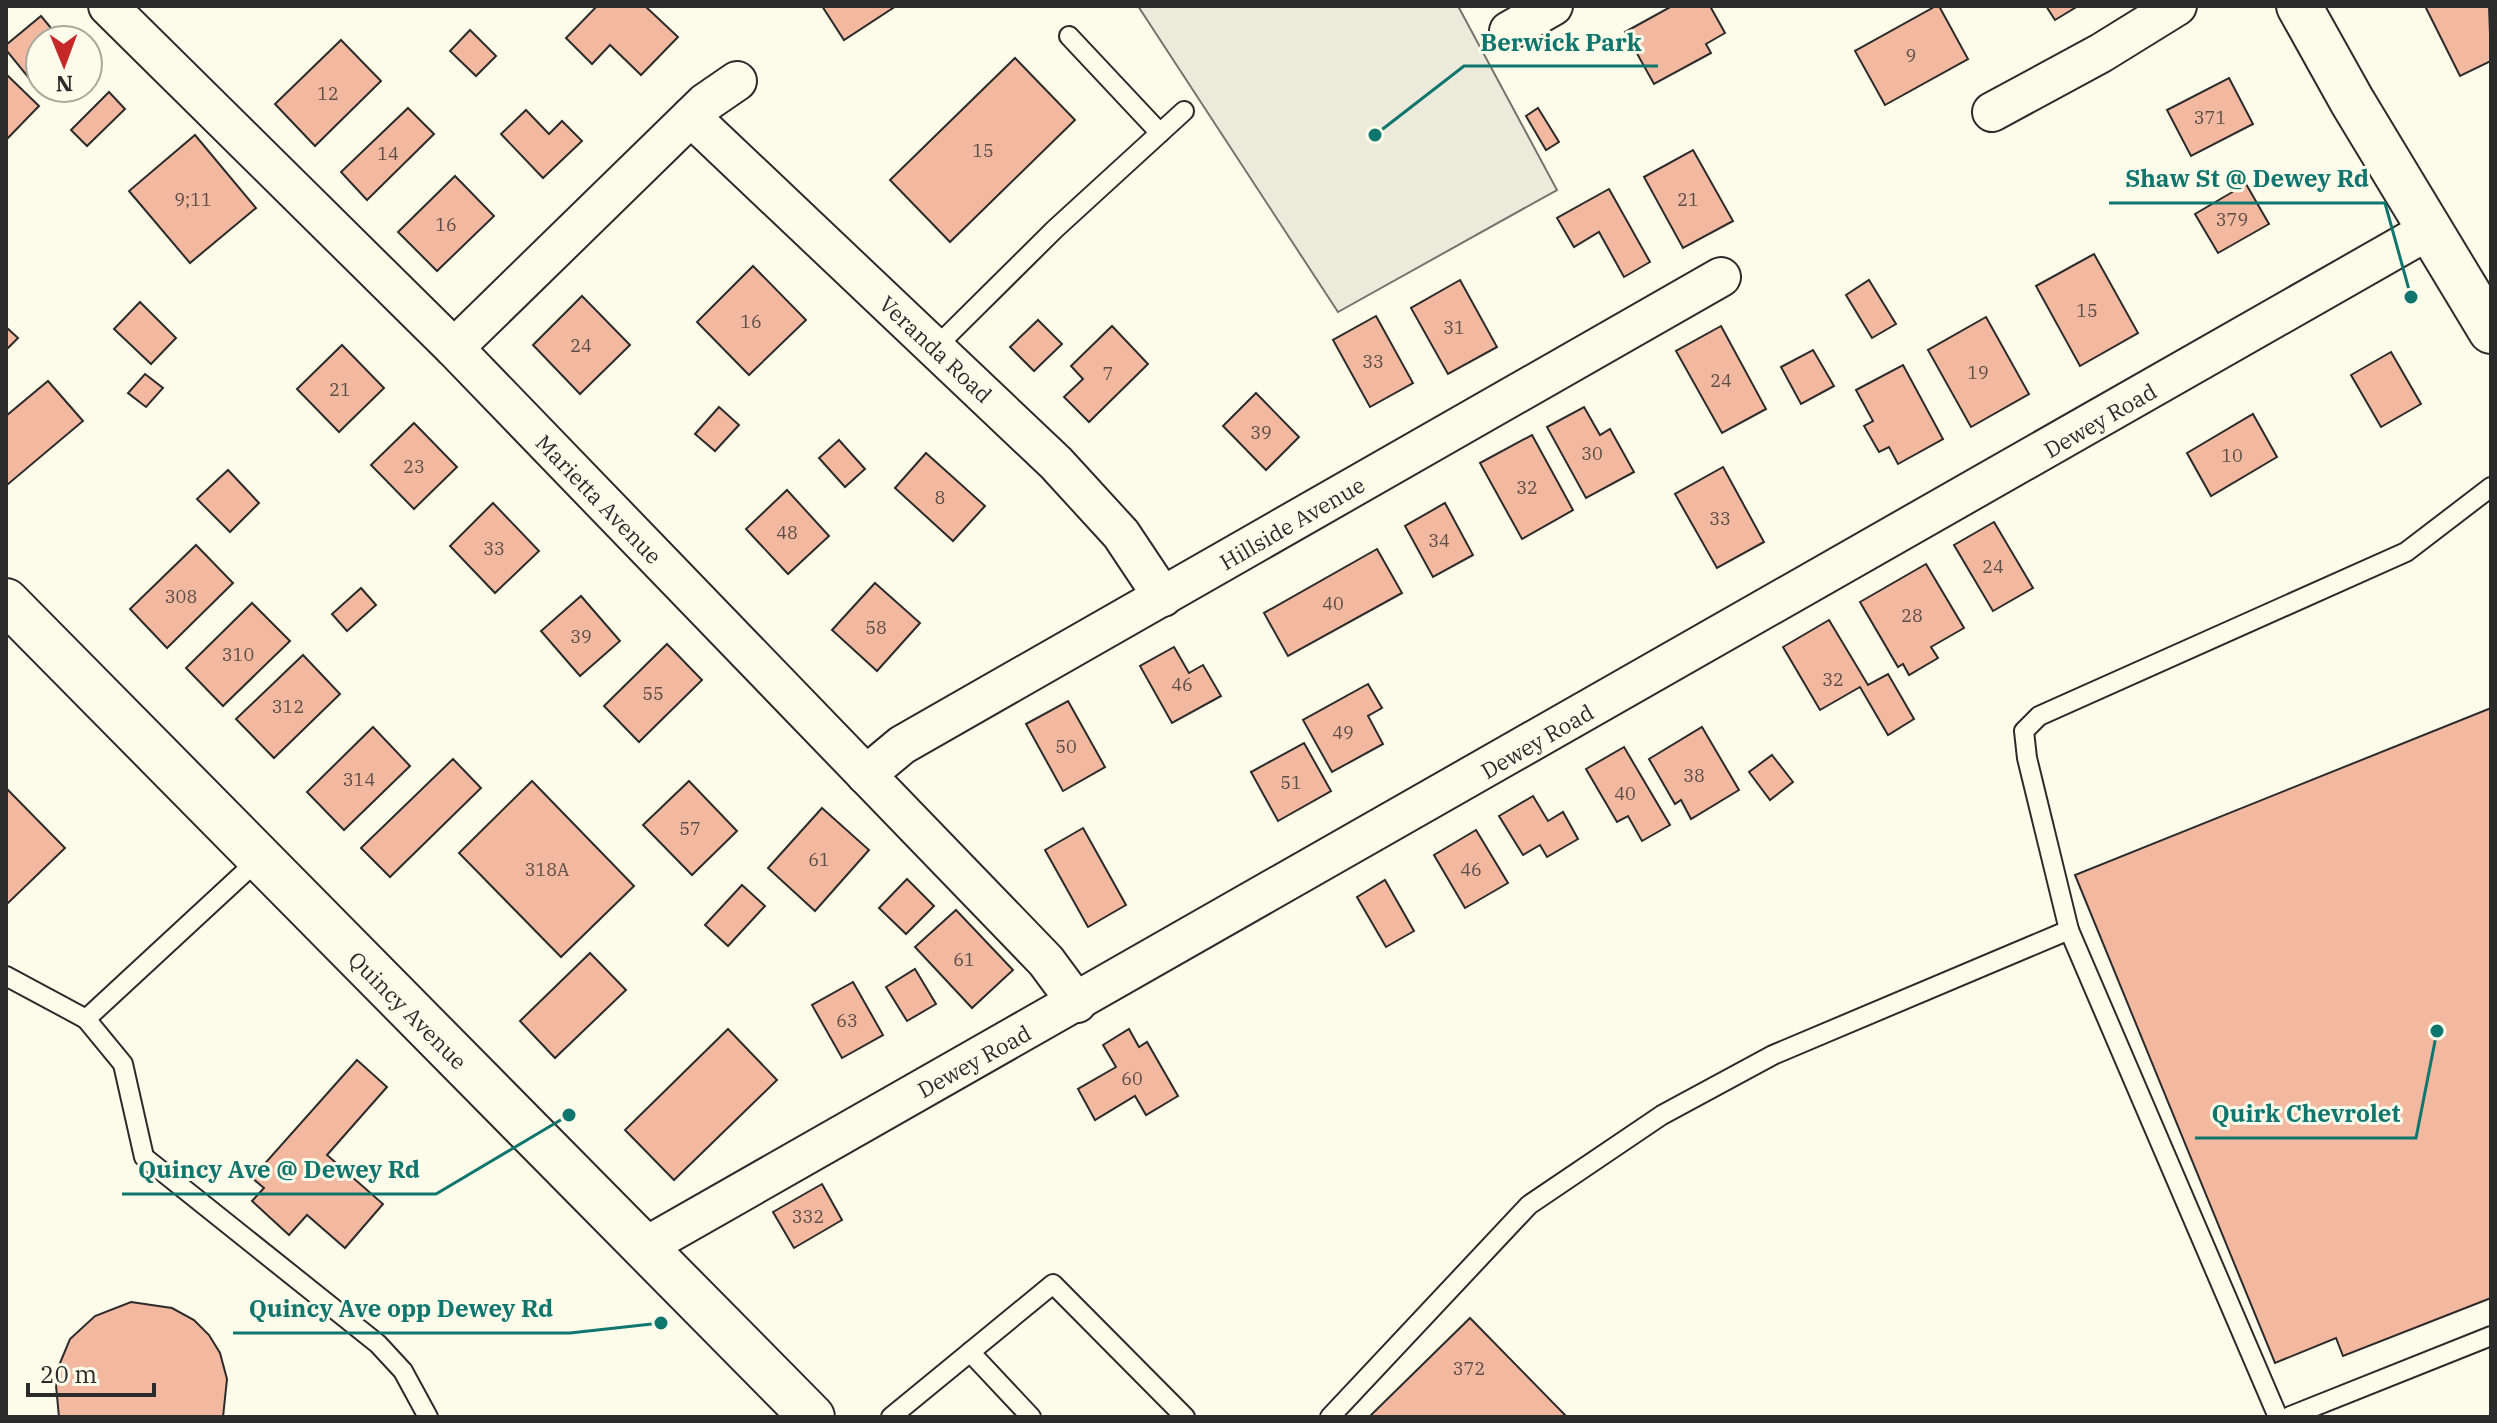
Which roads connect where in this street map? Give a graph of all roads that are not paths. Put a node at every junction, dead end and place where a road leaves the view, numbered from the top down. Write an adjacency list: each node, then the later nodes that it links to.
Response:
1 (108, 6): 16 (street, Marietta Avenue)
2 (1553, 6): 5 (street)
3 (2177, 6): 9 (street)
4 (2299, 6): 12 (main road)
5 (1509, 31)
6 (1069, 36): 11 (lane)
7 (737, 81): 10 (street)
8 (1184, 111): 11 (lane)
9 (1992, 112)
10 (691, 117): 15 (street, Veranda Road); 16 (street)
11 (1160, 133): 15 (lane)
12 (2429, 230): 14 (main road); 24 (street, Dewey Road)
13 (1721, 277): 18 (street, Hillside Avenue)
14 (2491, 331)
15 (936, 347): 18 (street, Veranda Road)
16 (454, 348): 20 (street, Marietta Avenue)
17 (2491, 487): 22 (lane)
18 (1163, 597): 20 (street, Hillside Avenue)
19 (6, 601): 21 (main road, Quincy Avenue)
20 (866, 775): 24 (street, Marietta Avenue)
21 (259, 859): 25 (lane); 26 (main road, Quincy Avenue)
22 (2069, 930): 34 (lane); 35 (lane)
23 (6, 976): 25 (lane)
24 (1077, 1003): 26 (street, Dewey Road)
25 (86, 1019): 29 (lane)
26 (643, 1248): 30 (main road, Quincy Avenue)
27 (2491, 1336): 36 (lane)
28 (970, 1352): 31 (lane); 32 (lane); 33 (lane)
29 (428, 1417)
30 (812, 1417)
31 (891, 1417)
32 (1031, 1417)
33 (1185, 1417)
34 (1330, 1417)
35 (2278, 1417)
36 (2288, 1417)

